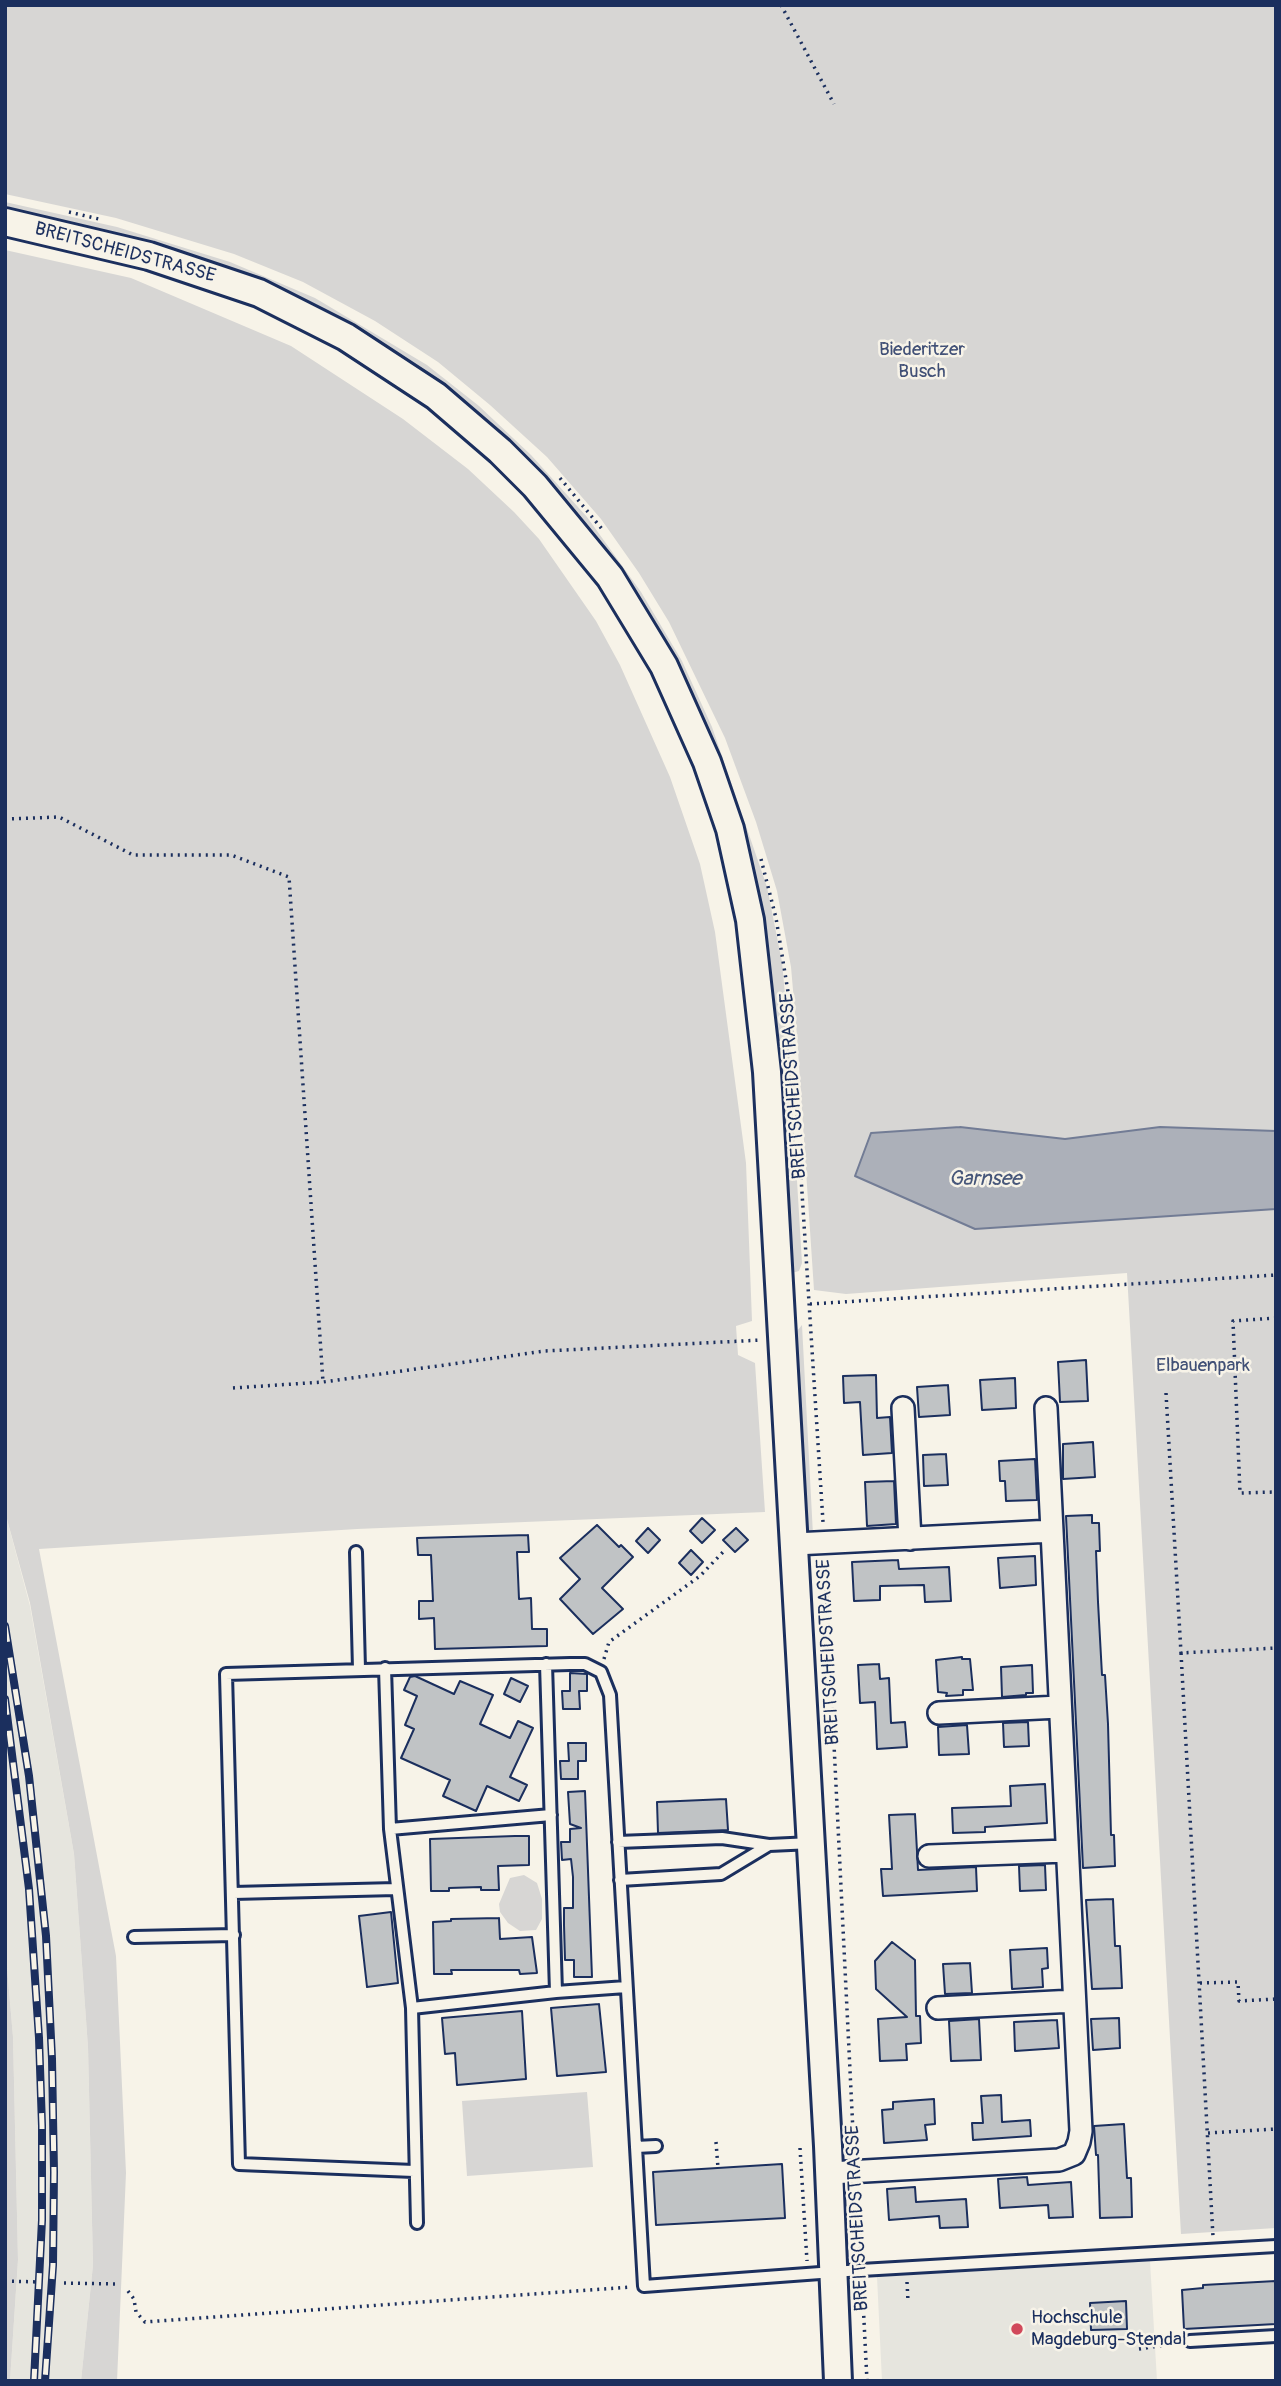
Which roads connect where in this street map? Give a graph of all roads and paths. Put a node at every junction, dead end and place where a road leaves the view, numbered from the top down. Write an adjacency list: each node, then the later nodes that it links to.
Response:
1 (781, 5): 2 (path)
2 (834, 104)
3 (64, 211): 5 (path, BREITSCHEIDSTRASSE)
4 (5, 222): 13 (street, BREITSCHEIDSTRASSE)
5 (112, 222)
6 (560, 478): 7 (path)
7 (606, 535)
8 (5, 818): 14 (path)
9 (759, 852): 23 (path, BREITSCHEIDSTRASSE)
10 (1276, 1275): 11 (path)
11 (821, 1303)
12 (1276, 1318): 19 (path)
13 (781, 1340): 14 (path); 22 (street, BREITSCHEIDSTRASSE)
14 (323, 1382): 15 (path)
15 (233, 1388)
16 (1166, 1393): 27 (path)
17 (903, 1408): 21 (street)
18 (1046, 1408): 20 (street)
19 (1276, 1492)
20 (1052, 1531): 21 (street); 32 (street)
21 (910, 1539): 23 (street)
22 (795, 1544): 23 (street); 37 (street, BREITSCHEIDSTRASSE)
23 (824, 1544): 61 (path, BREITSCHEIDSTRASSE)
24 (725, 1550): 31 (path)
25 (356, 1552): 30 (lane)
26 (1276, 1648): 27 (path)
27 (1181, 1653): 46 (path)
28 (546, 1664): 29 (lane); 31 (lane); 34 (lane)
29 (385, 1668): 30 (lane); 35 (lane)
30 (359, 1669): 43 (lane)
31 (601, 1672): 36 (lane)
32 (1059, 1707): 33 (street); 39 (street)
33 (939, 1713)
34 (551, 1815): 35 (lane); 48 (lane)
35 (390, 1829): 42 (lane)
36 (618, 1842): 38 (lane); 41 (lane)
37 (812, 1843): 38 (lane); 61 (street, BREITSCHEIDSTRASSE)
38 (769, 1845): 41 (lane)
39 (1066, 1851): 40 (street); 50 (street)
40 (929, 1856)
41 (620, 1880): 47 (lane)
42 (396, 1889): 43 (lane); 51 (lane)
43 (233, 1893): 44 (lane)
44 (234, 1935): 45 (lane); 60 (lane)
45 (134, 1937)
46 (1200, 1983): 49 (path); 54 (path)
47 (626, 1987): 48 (lane); 57 (lane)
48 (556, 1992): 51 (lane)
49 (1276, 1999)
50 (1074, 2001): 52 (street); 61 (street)
51 (412, 2008): 60 (lane)
52 (938, 2008)
53 (1276, 2129): 54 (path)
54 (1208, 2133): 64 (path)
55 (716, 2142): 59 (path)
56 (656, 2146): 57 (lane)
57 (636, 2147): 72 (lane)
58 (800, 2148): 67 (path)
59 (718, 2168)
60 (414, 2171): 62 (lane)
61 (843, 2172): 66 (path, BREITSCHEIDSTRASSE); 67 (street, BREITSCHEIDSTRASSE)
62 (417, 2223)
63 (1276, 2246): 64 (lane)
64 (1214, 2250): 65 (lane)
65 (906, 2268): 66 (lane); 74 (path)
66 (861, 2270): 67 (lane); 79 (path, BREITSCHEIDSTRASSE)
67 (820, 2273): 72 (lane); 78 (street, BREITSCHEIDSTRASSE)
68 (5, 2281): 69 (path)
69 (39, 2282)
70 (64, 2283): 71 (path)
71 (116, 2284)
72 (644, 2287): 73 (path)
73 (128, 2291)
74 (908, 2301)
75 (1276, 2336): 76 (lane)
76 (1190, 2341): 77 (path)
77 (1139, 2349)
78 (838, 2381)
79 (867, 2381)

